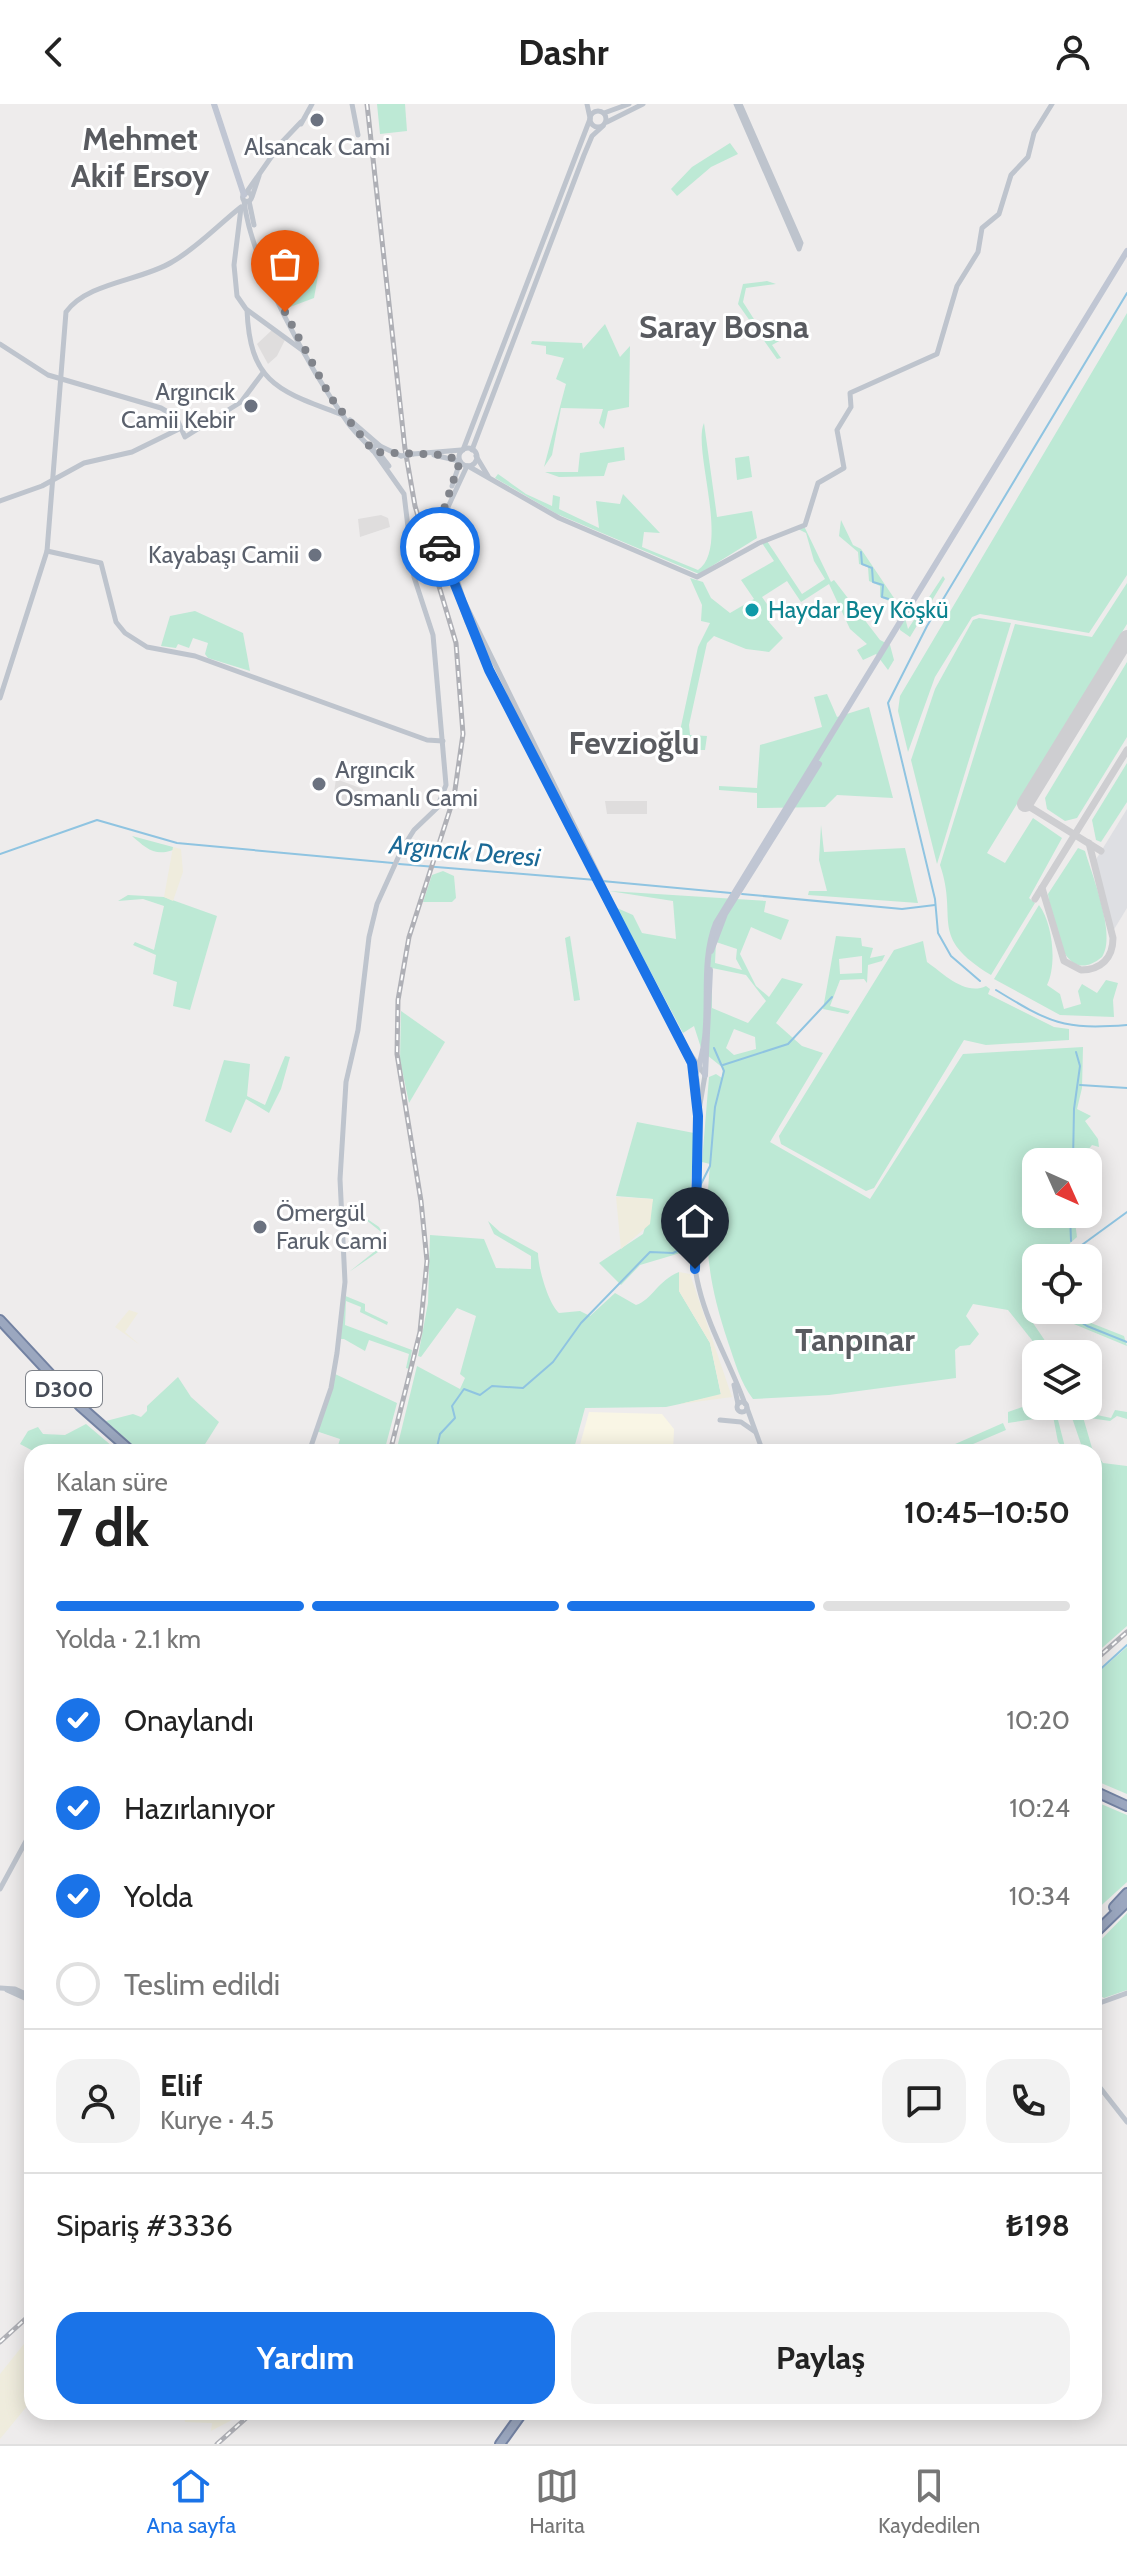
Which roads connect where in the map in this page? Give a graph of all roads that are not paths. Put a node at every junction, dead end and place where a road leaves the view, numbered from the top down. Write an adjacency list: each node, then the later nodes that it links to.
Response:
1 (214, 104): 13 (main road)
2 (312, 104): 13 (street)
3 (352, 104): 12 (street)
4 (589, 104): 9 (street); 10 (street)
5 (629, 104): 9 (street)
6 (643, 104): 11 (street)
7 (738, 104): 7 (street)
8 (1052, 104): 37 (street)
9 (601, 112): 10 (street); 11 (street)
10 (590, 118): 11 (street); 26 (street)
11 (604, 124): 27 (street)
12 (358, 135)
13 (246, 198): 14 (street); 19 (street); 22 (street)
14 (241, 207): 17 (street); 21 (street)
15 (1127, 251): 44 (main road)
16 (1127, 259): 44 (main road)
17 (246, 309): 19 (street); 20 (street)
18 (0, 344): 21 (street)
19 (304, 349): 22 (street)
20 (262, 374): 23 (street); 24 (street)
21 (58, 377): 24 (street); 38 (street)
22 (333, 400): 23 (street)
23 (344, 417): 25 (street)
24 (181, 428): 38 (street)
25 (377, 450): 29 (street); 30 (street); 33 (street); 40 (street)
26 (463, 450): 27 (street); 28 (street); 32 (street)
27 (472, 450): 31 (street)
28 (413, 454): 30 (street, bridge); 32 (street)
29 (391, 455): 30 (street); 33 (street)
30 (401, 456)
31 (476, 456): 34 (street); 37 (street)
32 (460, 461): 34 (street); 45 (street)
33 (386, 462): 40 (street)
34 (467, 466): 35 (street); 36 (street)
35 (462, 473): 36 (street); 45 (street)
36 (476, 473): 37 (street)
37 (488, 476)
38 (53, 478): 39 (street); 41 (street)
39 (0, 501)
40 (408, 521): 43 (street)
41 (47, 551): 42 (street); 43 (street)
42 (0, 698)
43 (443, 741): 58 (street)
44 (736, 894): 47 (main road); 48 (main road)
45 (609, 902): 46 (street)
46 (688, 1051): 47 (street); 48 (street)
47 (699, 1066): 48 (main road)
48 (700, 1078): 50 (street)
49 (0, 1323): 56 (highway, D300); 57 (highway, D300)
50 (732, 1376): 51 (street); 52 (street)
51 (738, 1404): 52 (street); 53 (street)
52 (746, 1406): 53 (street); 55 (street)
53 (741, 1412): 55 (street)
54 (720, 1420): 55 (street)
55 (755, 1432): 59 (street)
56 (116, 1444)
57 (123, 1444)
58 (312, 1444)
59 (760, 1444)
60 (1102, 1797): 61 (highway)
61 (1127, 1808)
62 (24, 1845): 63 (street)
63 (0, 1889)
64 (1127, 1897): 65 (highway); 66 (highway)
65 (1102, 1922)
66 (1102, 1923)
67 (1, 1988): 69 (street)
68 (1127, 1993): 70 (street)
69 (24, 1996)
70 (1102, 2002)
71 (1102, 2090): 72 (street)
72 (1127, 2122)
73 (519, 2420): 74 (highway)
74 (502, 2444)

